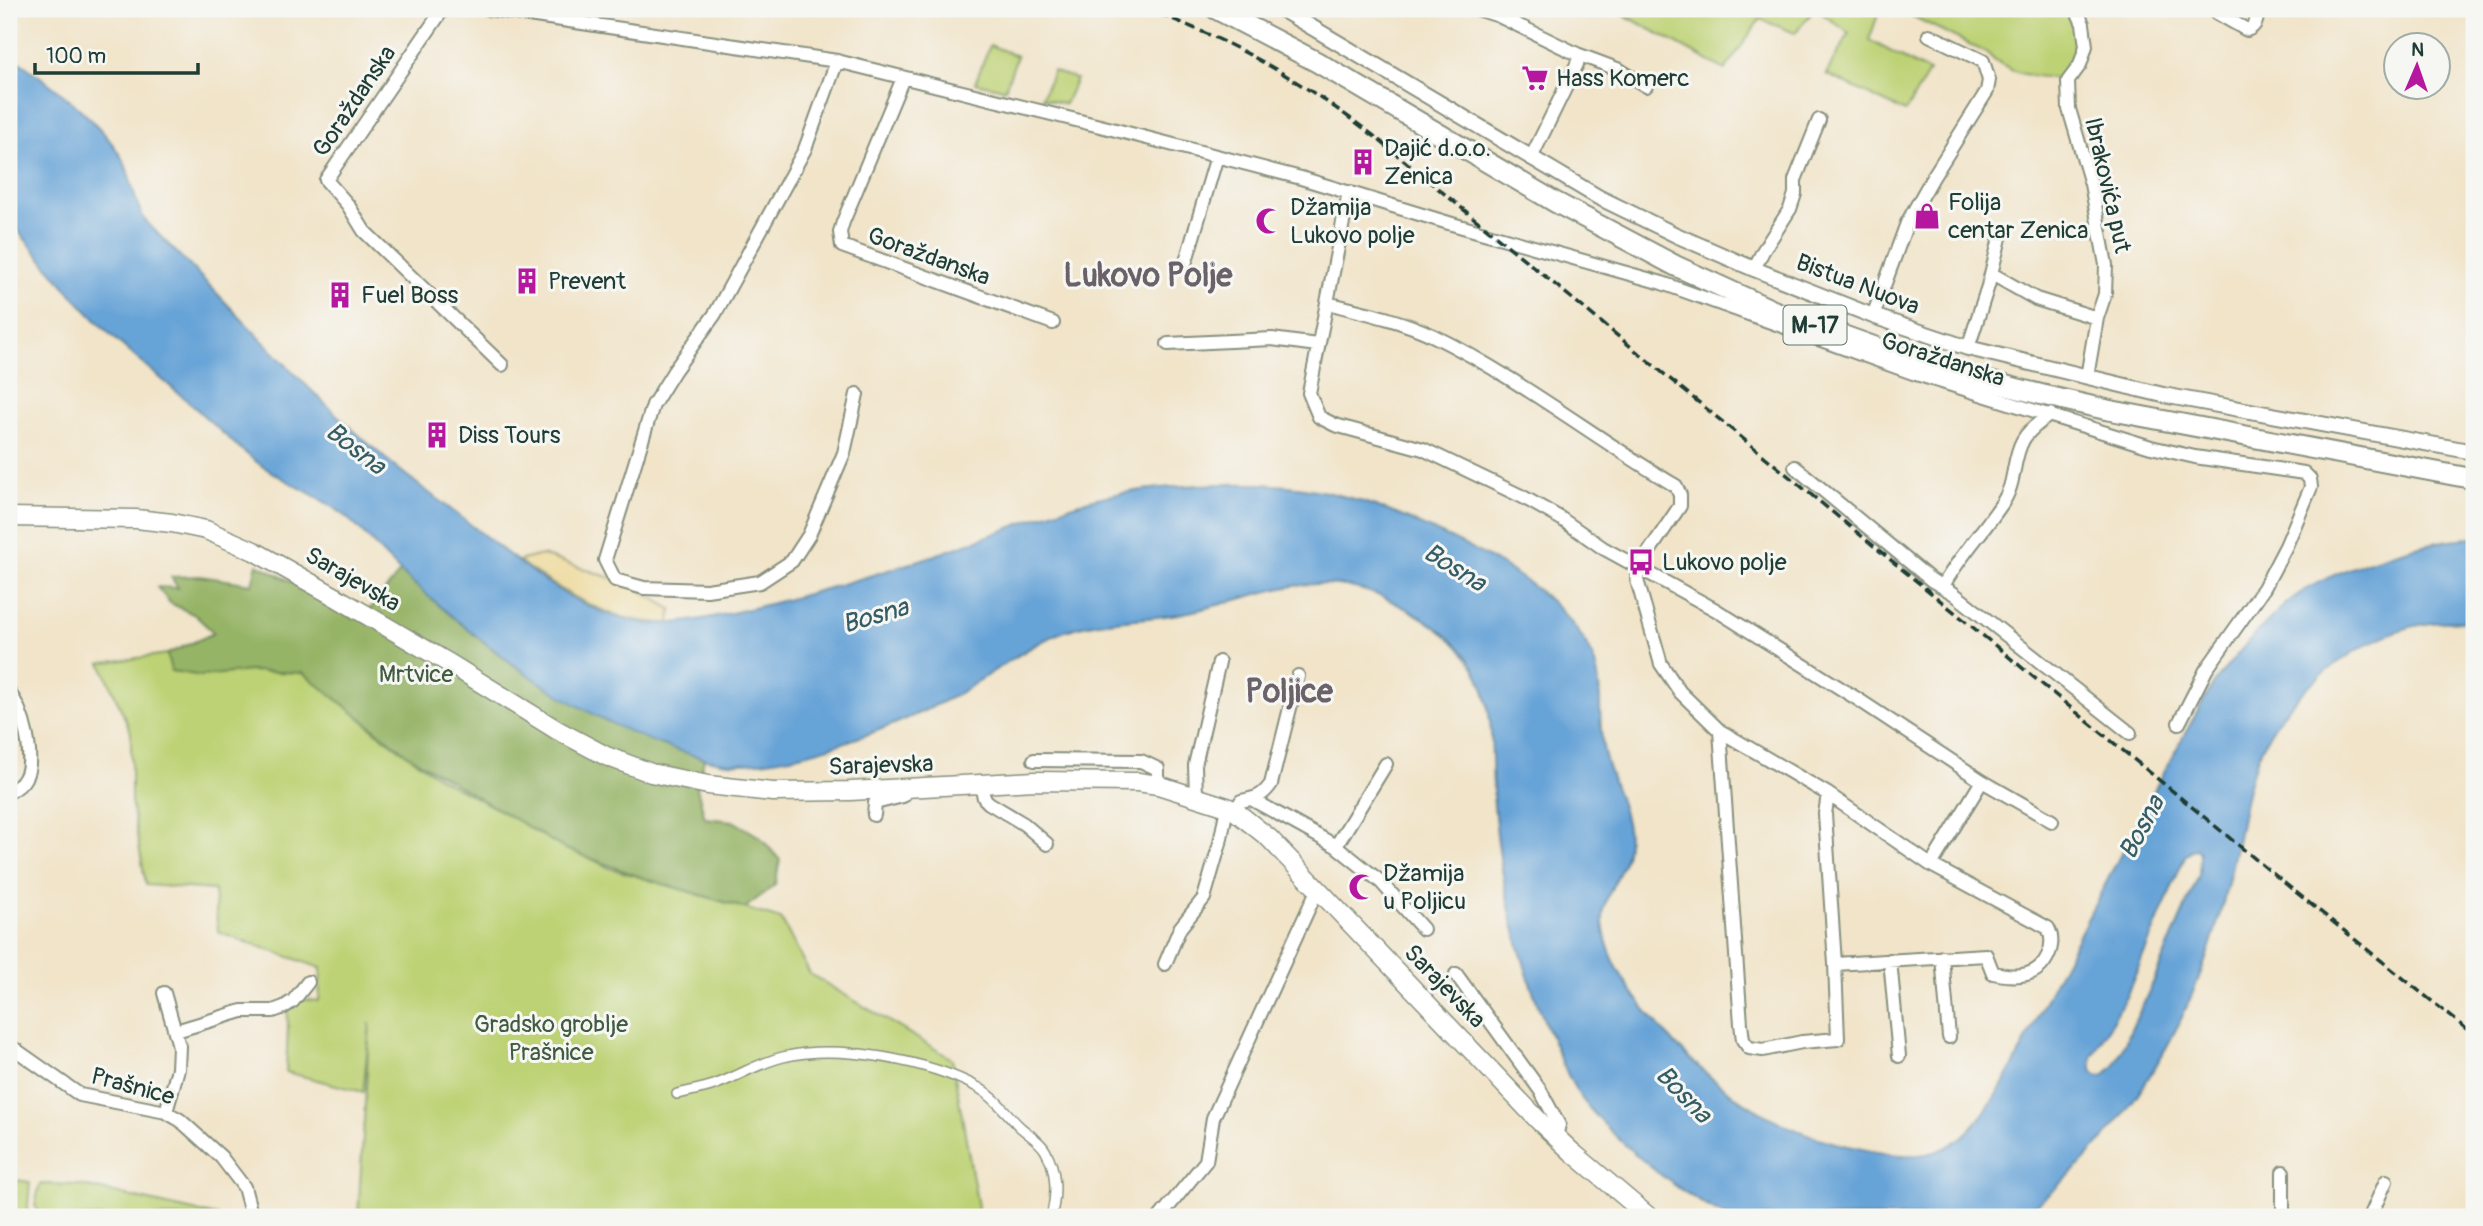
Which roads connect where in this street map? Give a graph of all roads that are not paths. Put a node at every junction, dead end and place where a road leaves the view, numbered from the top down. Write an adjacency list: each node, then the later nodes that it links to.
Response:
1 (443, 9): 29 (street, Goraždanska)
2 (490, 9): 11 (street, Goraždanska)
3 (1216, 9): 35 (highway, M-17)
4 (1281, 9): 16 (street, Bistua Nuova)
5 (1477, 9): 10 (street)
6 (2076, 9): 24 (street, Ibrakovića put)
7 (2258, 9): 8 (street)
8 (2217, 13)
9 (1929, 35): 23 (street)
10 (1579, 55): 13 (street); 16 (street)
11 (837, 61): 12 (street, Goraždanska); 31 (street)
12 (903, 78): 15 (street, Goraždanska); 25 (street, Goraždanska)
13 (1646, 86)
14 (1819, 120): 20 (street)
15 (1217, 156): 17 (street, Goraždanska); 19 (street)
16 (1531, 158): 20 (street, Bistua Nuova)
17 (1349, 192): 22 (street); 32 (street, Goraždanska)
18 (2000, 237): 21 (street)
19 (1186, 261)
20 (1754, 269): 23 (street, Bistua Nuova)
21 (1992, 274): 24 (street); 28 (street)
22 (1327, 303): 27 (street); 37 (street)
23 (1873, 316): 28 (street, Bistua Nuova)
24 (2097, 318): 30 (street, Ibrakovića put)
25 (1053, 323)
26 (1168, 344): 27 (street)
27 (1317, 345): 37 (street)
28 (1968, 348): 30 (street, Bistua Nuova)
29 (502, 365)
30 (2087, 377): 33 (street, Bistua Nuova)
31 (857, 394)
32 (2050, 414): 38 (street); 42 (street, Goraždanska)
33 (2474, 452)
34 (1795, 467): 38 (street)
35 (2474, 479)
36 (9, 517): 50 (main road, Sarajevska)
37 (1638, 568): 43 (street); 47 (street)
38 (1943, 586): 44 (street)
39 (1219, 662): 53 (street)
40 (1298, 676): 54 (street)
41 (9, 693): 51 (street)
42 (2179, 723)
43 (1720, 731): 52 (street); 66 (street)
44 (2130, 733)
45 (1034, 760): 49 (street)
46 (1386, 764): 59 (street)
47 (1982, 782): 57 (street); 60 (street)
48 (981, 785): 49 (main road, Sarajevska); 50 (main road, Sarajevska); 58 (street)
49 (1158, 785): 53 (main road, Sarajevska)
50 (905, 789): 56 (street)
51 (9, 792)
52 (1828, 794): 60 (street); 66 (street)
53 (1196, 796): 55 (main road, Sarajevska)
54 (1253, 800): 55 (street); 59 (street)
55 (1231, 809): 61 (main road, Sarajevska); 65 (street)
56 (874, 815)
57 (2052, 821)
58 (1047, 844)
59 (1336, 846): 62 (street)
60 (1931, 865): 63 (street)
61 (1318, 888): 76 (main road, Sarajevska); 81 (street)
62 (1423, 929)
63 (1942, 957): 64 (street); 71 (street)
64 (1890, 960): 66 (street); 73 (street)
65 (1165, 964)
66 (1835, 964)
67 (1457, 974): 76 (street)
68 (308, 982): 70 (street)
69 (164, 993): 70 (street)
70 (176, 1031): 75 (street)
71 (1949, 1037)
72 (9, 1045): 75 (street, Prašnice)
73 (1899, 1056)
74 (677, 1094): 80 (street)
75 (166, 1112): 79 (street, Prašnice)
76 (1556, 1136): 82 (main road, Sarajevska)
77 (2283, 1172): 83 (street)
78 (2386, 1181): 84 (street)
79 (252, 1217)
80 (1051, 1217)
81 (1160, 1217)
82 (1649, 1217)
83 (2283, 1217)
84 (2370, 1217)

